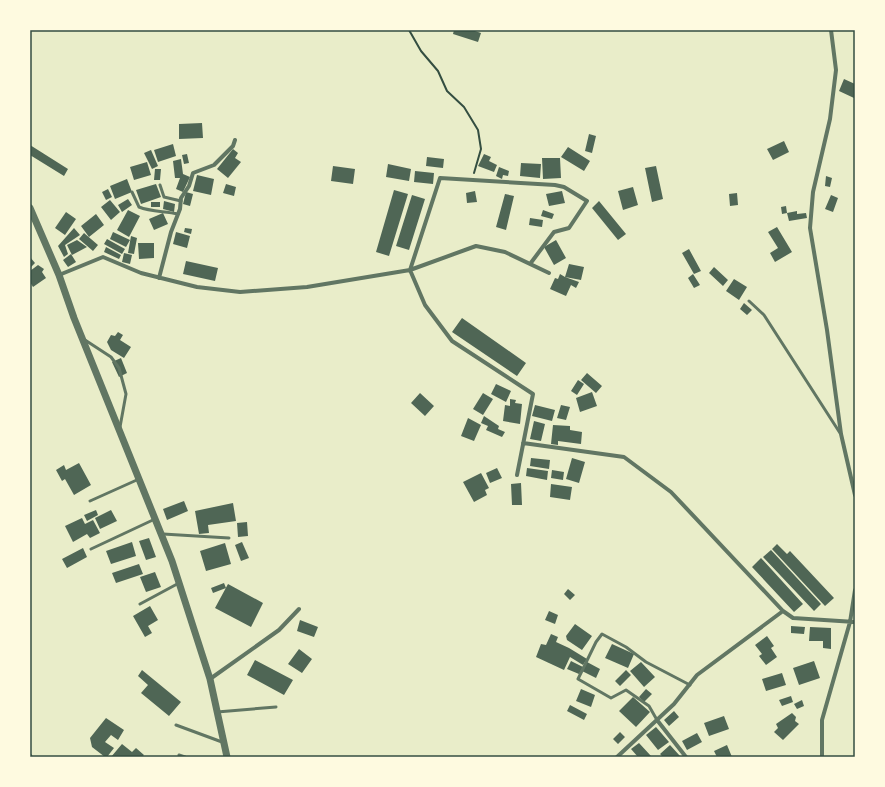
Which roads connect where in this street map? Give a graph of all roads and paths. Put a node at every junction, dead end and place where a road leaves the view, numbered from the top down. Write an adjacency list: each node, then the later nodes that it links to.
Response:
1 (409, 30): 4 (path)
2 (831, 30): 18 (street)
3 (235, 140): 7 (street)
4 (472, 180): 10 (street); 11 (street)
5 (160, 185): 7 (lane)
6 (132, 192): 9 (lane)
7 (181, 200): 9 (street)
8 (30, 208): 13 (street)
9 (178, 214): 14 (street)
10 (530, 264): 11 (street); 12 (street)
11 (410, 270): 14 (street); 19 (street)
12 (549, 273)
13 (59, 275): 14 (street); 16 (street)
14 (159, 278)
15 (749, 301): 18 (lane)
16 (82, 338): 17 (street); 17 (lane)
17 (120, 429): 21 (street)
18 (841, 434): 22 (street)
19 (523, 443): 20 (street); 32 (street)
20 (518, 476)
21 (139, 479): 23 (lane); 24 (street)
22 (855, 495)
23 (90, 501)
24 (155, 519): 25 (street); 27 (lane)
25 (161, 534): 26 (lane); 28 (street)
26 (229, 538)
27 (91, 549)
28 (179, 583): 30 (lane); 35 (street)
29 (855, 590): 33 (street)
30 (140, 604)
31 (299, 609): 35 (street)
32 (784, 611): 33 (street); 36 (street)
33 (850, 622): 34 (street); 49 (street)
34 (855, 622)
35 (210, 679): 38 (street)
36 (690, 685): 39 (street); 39 (lane)
37 (276, 707): 38 (lane)
38 (217, 712): 41 (street)
39 (657, 720): 47 (street); 48 (street)
40 (176, 725): 41 (lane)
41 (224, 743): 46 (street)
42 (30, 754): 44 (path)
43 (178, 755): 45 (lane)
44 (32, 757)
45 (186, 757)
46 (227, 757)
47 (617, 757)
48 (686, 757)
49 (822, 757)

